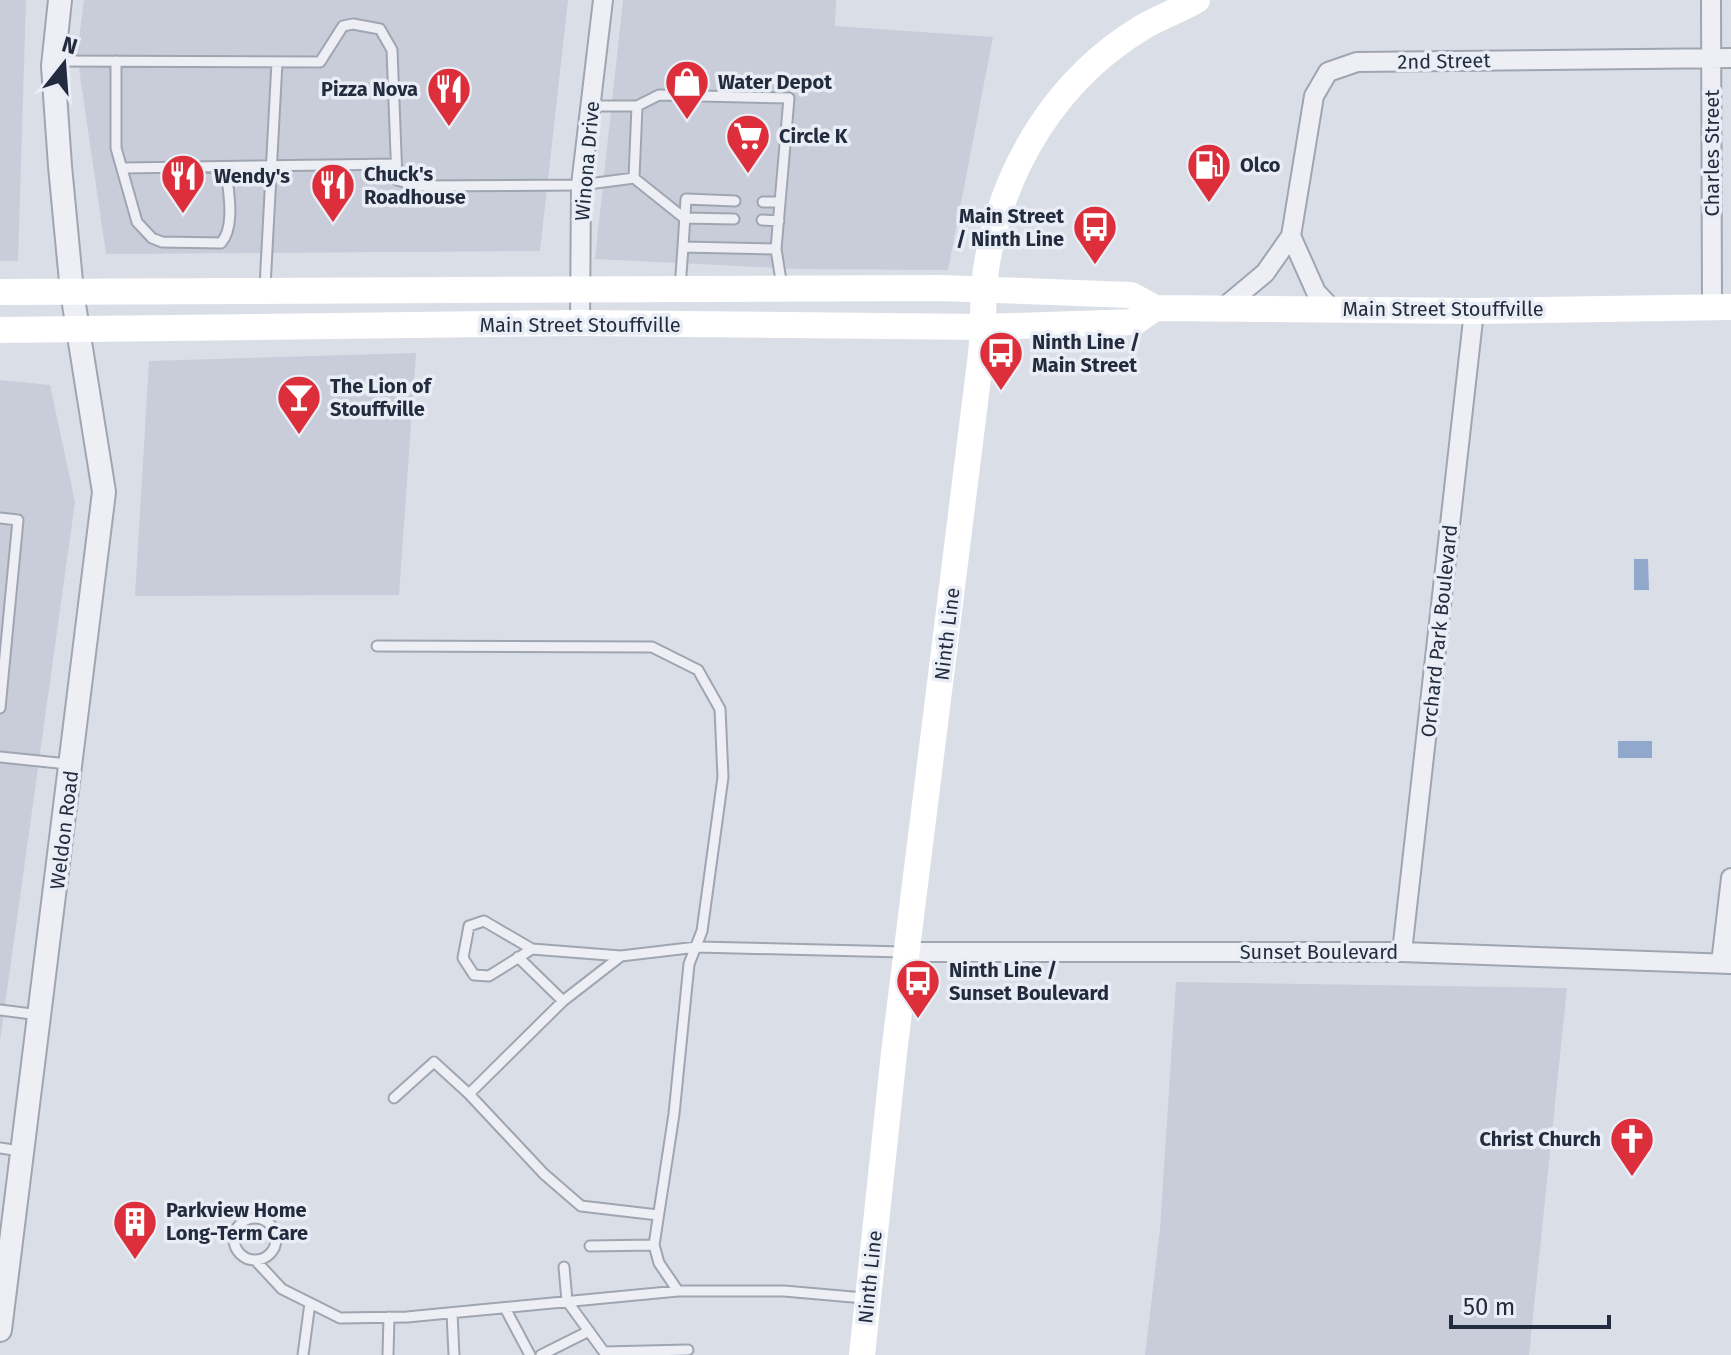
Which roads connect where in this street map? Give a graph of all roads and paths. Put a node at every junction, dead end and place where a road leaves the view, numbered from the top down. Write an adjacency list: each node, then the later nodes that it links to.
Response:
1 (60, 0): 7 (street, Weldon Road)
2 (603, 0): 10 (street, Winona Drive)
3 (1197, 0): 31 (main road, Ninth Line)
4 (1711, 0): 5 (street, Charles Street)
5 (1711, 58): 6 (street, 2nd Street); 25 (street, 2nd Street); 35 (street, Charles Street)
6 (1731, 58)
7 (54, 61): 8 (lane); 34 (street, Weldon Road)
8 (116, 61): 9 (lane); 13 (lane)
9 (277, 62): 12 (lane); 14 (lane)
10 (590, 106): 11 (lane); 17 (street, Winona Drive)
11 (637, 106): 16 (lane); 20 (lane)
12 (396, 164): 14 (lane); 17 (lane)
13 (124, 168): 15 (lane); 15 (lane)
14 (271, 168): 15 (lane); 32 (lane)
15 (226, 169)
16 (634, 178): 17 (lane); 21 (lane)
17 (581, 185): 29 (street, Winona Drive)
18 (735, 201): 21 (lane)
19 (763, 202): 20 (lane)
20 (780, 202): 24 (lane)
21 (684, 218): 22 (lane); 26 (lane)
22 (734, 219)
23 (762, 220): 24 (lane)
24 (779, 221): 27 (lane)
25 (1291, 236): 37 (street, 2nd Street); 38 (street)
26 (683, 247): 27 (lane); 28 (lane)
27 (776, 249): 30 (lane)
28 (680, 289): 29 (main road, Main Street Stouffville); 30 (main road, Main Street Stouffville)
29 (582, 290): 32 (main road, Main Street Stouffville); 40 (street, Winona Drive)
30 (782, 290): 31 (main road, Main Street Stouffville)
31 (986, 290): 36 (main road, Main Street Stouffville); 41 (main road, Ninth Line)
32 (265, 291): 34 (main road, Main Street Stouffville)
33 (0, 292): 34 (main road, Main Street Stouffville)
34 (72, 292): 42 (street, Weldon Road)
35 (1722, 307): 39 (main road, Main Street Stouffville)
36 (1155, 308): 37 (main road, Main Street Stouffville); 41 (main road, Main Street Stouffville)
37 (1222, 309): 38 (main road, Main Street Stouffville)
38 (1332, 309): 39 (main road, Main Street Stouffville)
39 (1474, 311): 53 (street, Orchard Park Boulevard)
40 (580, 323): 41 (main road, Main Street Stouffville); 42 (main road, Main Street Stouffville)
41 (984, 327): 52 (main road, Ninth Line)
42 (80, 329): 43 (main road, Main Street Stouffville); 48 (street, Weldon Road)
43 (0, 330)
44 (0, 518): 46 (lane)
45 (377, 646): 50 (lane)
46 (0, 708)
47 (0, 757): 48 (lane)
48 (72, 764): 59 (street, Weldon Road)
49 (1731, 878): 56 (street)
50 (697, 947): 52 (lane); 54 (lane); 64 (lane)
51 (532, 949): 54 (lane); 55 (lane); 55 (lane)
52 (908, 952): 53 (street, Sunset Boulevard); 70 (main road, Ninth Line)
53 (1402, 952): 56 (street, Sunset Boulevard)
54 (621, 956): 57 (lane)
55 (518, 957): 57 (lane)
56 (1726, 964)
57 (563, 1001): 60 (lane)
58 (0, 1010): 59 (lane)
59 (42, 1016): 63 (street, Weldon Road)
60 (469, 1094): 61 (lane); 64 (lane)
61 (394, 1098)
62 (0, 1148): 63 (lane)
63 (24, 1151): 75 (street, Weldon Road)
64 (658, 1215): 65 (lane)
65 (654, 1245): 66 (lane); 69 (lane)
66 (590, 1246)
67 (256, 1261): 67 (lane); 72 (lane)
68 (564, 1267): 71 (lane)
69 (678, 1291): 70 (lane); 71 (lane)
70 (867, 1298): 84 (main road, Ninth Line)
71 (567, 1301): 73 (lane); 77 (lane)
72 (310, 1303): 76 (lane); 79 (lane)
73 (505, 1308): 74 (lane); 82 (lane)
74 (452, 1313): 76 (lane); 81 (lane)
75 (1, 1317)
76 (389, 1317): 80 (lane)
77 (589, 1331): 78 (lane); 83 (lane)
78 (688, 1350)
79 (303, 1355)
80 (388, 1355)
81 (454, 1355)
82 (530, 1355)
83 (541, 1355)
84 (862, 1355)

